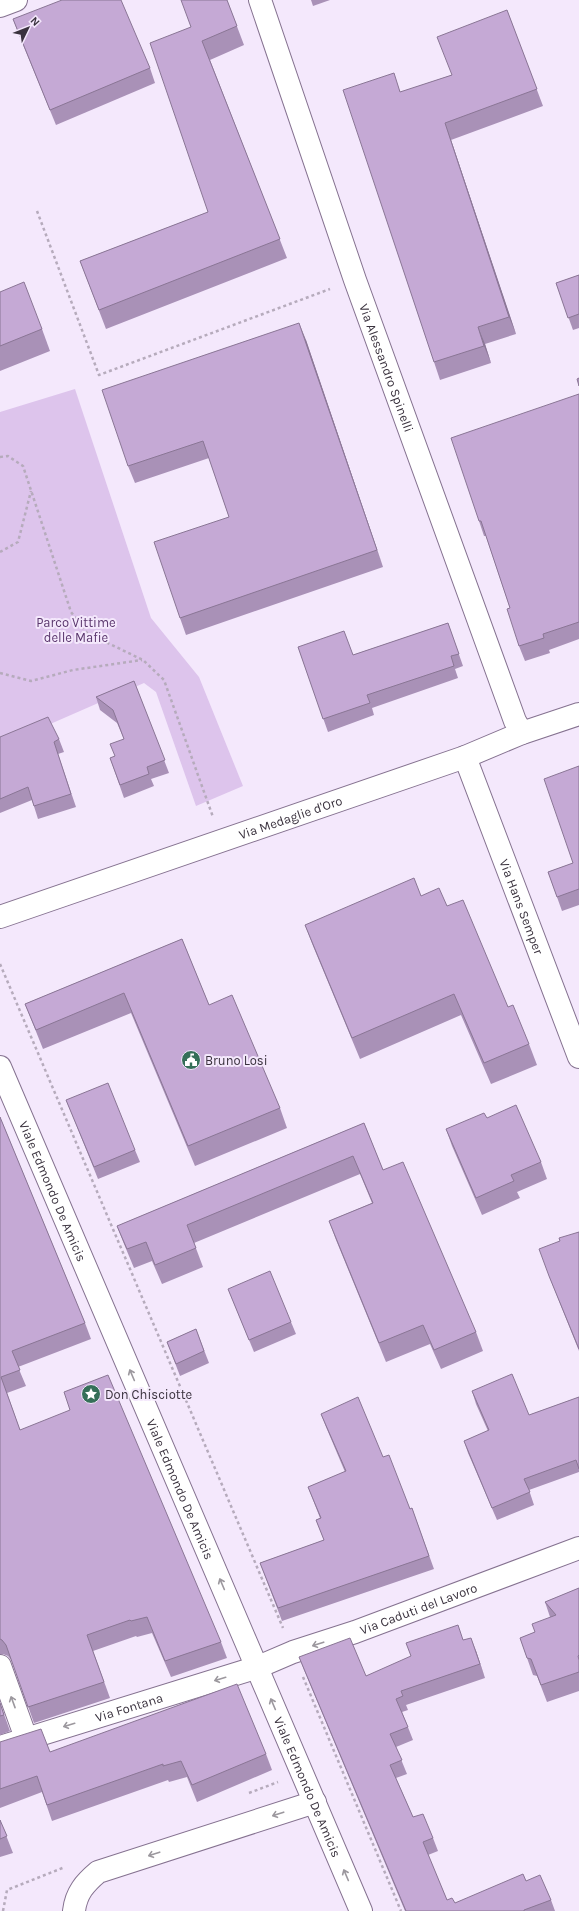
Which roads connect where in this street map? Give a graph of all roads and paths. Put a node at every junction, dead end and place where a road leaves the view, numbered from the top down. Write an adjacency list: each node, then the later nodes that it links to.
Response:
1 (16, 0): 3 (street)
2 (260, 0): 5 (street, Via Alessandro Spinelli)
3 (0, 6)
4 (37, 211): 5 (path)
5 (355, 280): 12 (street, Via Alessandro Spinelli)
6 (0, 457): 7 (path)
7 (31, 490): 8 (path); 9 (path)
8 (0, 552)
9 (143, 660): 10 (path); 14 (path)
10 (0, 673)
11 (579, 714): 12 (street, Via Medaglie d'Oro)
12 (522, 733): 13 (street, Via Medaglie d'Oro)
13 (465, 757): 15 (street, Via Medaglie d'Oro); 17 (street, Via Hans Semper)
14 (214, 819)
15 (0, 917)
16 (0, 964): 20 (path)
17 (579, 1057)
18 (0, 1067): 22 (street, Viale Edmondo De Amicis, one-way to 18)
19 (579, 1548): 20 (street, Via Caduti del Lavoro, one-way to 20)
20 (293, 1652): 22 (street, Via Caduti del Lavoro); 30 (path)
21 (0, 1666): 23 (street, one-way to 21)
22 (258, 1667): 23 (street, Via Fontana, one-way to 23); 25 (street, Viale Edmondo De Amicis, one-way to 22)
23 (26, 1738): 24 (street, Via Fontana)
24 (0, 1747)
25 (315, 1802): 28 (street, one-way to 28); 29 (street, Viale Edmondo De Amicis, one-way to 25)
26 (8, 1890): 27 (path)
27 (3, 1911)
28 (74, 1911)
29 (361, 1911)
30 (401, 1911)

